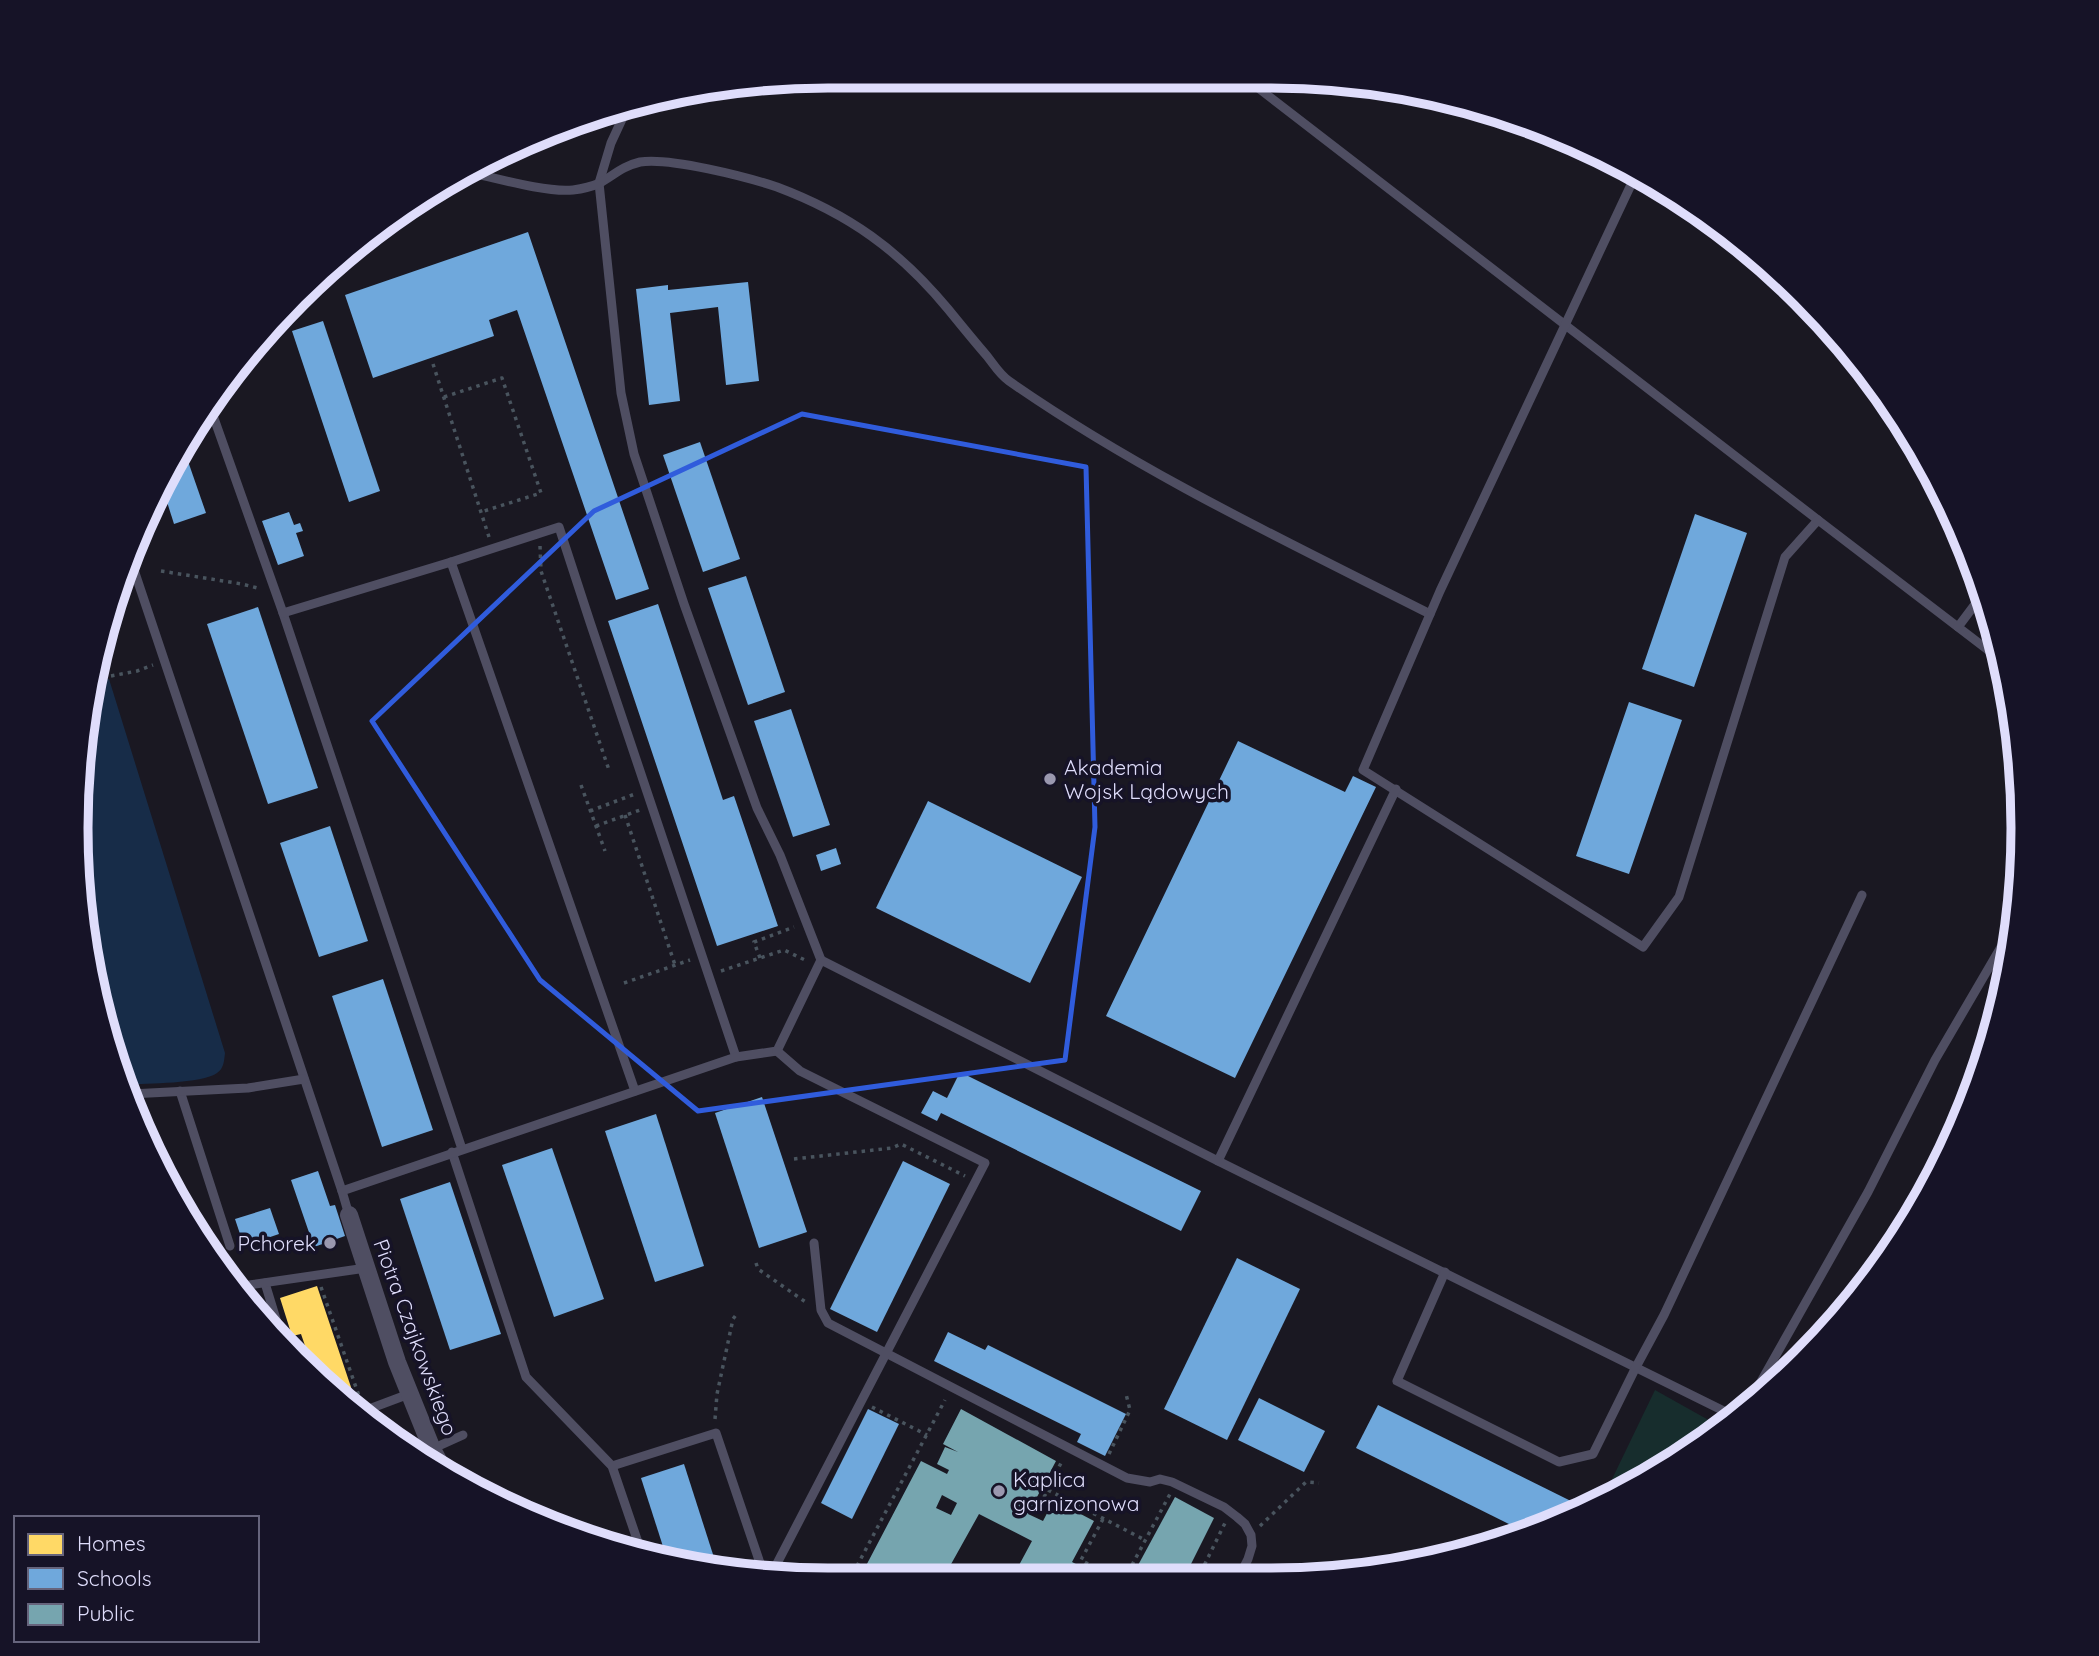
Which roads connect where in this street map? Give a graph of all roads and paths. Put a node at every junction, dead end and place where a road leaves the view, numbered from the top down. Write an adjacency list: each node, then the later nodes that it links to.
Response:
1 (1258, 88): 6 (lane)
2 (623, 117): 5 (lane)
3 (480, 175): 5 (lane)
4 (1632, 182): 6 (lane)
5 (599, 183): 20 (lane); 35 (lane)
6 (1566, 325): 11 (lane); 20 (lane)
7 (433, 363): 8 (path)
8 (444, 397): 10 (path); 10 (path)
9 (214, 415): 17 (lane)
10 (481, 512): 13 (path)
11 (1818, 520): 21 (lane); 27 (lane)
12 (540, 533): 13 (lane); 25 (path); 28 (lane)
13 (493, 549): 14 (lane)
14 (451, 562): 19 (lane); 47 (lane)
15 (134, 571): 45 (lane)
16 (161, 571): 17 (path)
17 (273, 585): 19 (lane)
18 (1976, 603): 21 (lane)
19 (282, 613): 49 (lane)
20 (1430, 614): 27 (lane)
21 (1958, 627): 22 (lane)
22 (1989, 651)
23 (137, 671): 24 (path)
24 (111, 676)
25 (609, 770)
26 (581, 785): 30 (path)
27 (1396, 789): 52 (lane)
28 (647, 790): 29 (lane); 30 (path)
29 (652, 805): 31 (path); 37 (lane)
30 (590, 811): 32 (path)
31 (625, 815): 32 (path); 40 (path)
32 (596, 826): 33 (path)
33 (605, 851)
34 (1862, 895): 68 (lane)
35 (806, 923): 38 (path); 39 (lane)
36 (2002, 944): 69 (lane)
37 (702, 956): 40 (path); 41 (lane)
38 (760, 958): 39 (path); 41 (path)
39 (821, 960): 43 (lane); 52 (lane)
40 (675, 965): 42 (path)
41 (709, 975): 44 (lane)
42 (624, 983)
43 (776, 1051): 44 (lane); 53 (lane)
44 (736, 1057): 47 (lane)
45 (304, 1079): 46 (lane); 54 (lane)
46 (180, 1091): 48 (lane); 57 (lane)
47 (635, 1091): 49 (lane)
48 (137, 1094)
49 (463, 1149): 50 (lane)
50 (452, 1152): 54 (lane); 84 (lane)
51 (794, 1159): 53 (path)
52 (1218, 1161): 60 (lane)
53 (975, 1181): 67 (lane)
54 (342, 1191): 55 (lane)
55 (349, 1215): 59 (street, Piotra Czajkowskiego)
56 (814, 1243): 64 (lane)
57 (230, 1246)
58 (756, 1263): 64 (path)
59 (366, 1268): 61 (lane); 71 (street, Piotra Czajkowskiego)
60 (1445, 1272): 68 (lane); 68 (lane)
61 (265, 1283): 62 (lane); 66 (lane)
62 (246, 1285)
63 (322, 1292): 73 (path)
64 (821, 1310): 67 (lane)
65 (736, 1315): 77 (path)
66 (277, 1323)
67 (888, 1353): 70 (lane); 74 (lane)
68 (1636, 1367): 76 (lane)
69 (1759, 1385)
70 (952, 1386): 79 (path); 83 (lane)
71 (410, 1394): 75 (lane); 80 (street, Piotra Czajkowskiego)
72 (1126, 1394): 83 (path)
73 (359, 1396)
74 (862, 1402): 79 (path); 95 (lane)
75 (369, 1409)
76 (1726, 1412)
77 (716, 1433): 84 (lane); 94 (lane)
78 (463, 1435): 80 (lane)
79 (927, 1435): 96 (path)
80 (432, 1449): 81 (street, Piotra Czajkowskiego)
81 (435, 1455)
82 (1060, 1465): 87 (path)
83 (1103, 1465): 85 (lane)
84 (612, 1466): 93 (lane)
85 (1176, 1483): 91 (lane); 92 (path)
86 (1319, 1483): 91 (path)
87 (1048, 1490): 88 (path); 89 (path)
88 (1044, 1497)
89 (1103, 1519): 92 (path); 97 (path)
90 (1226, 1521): 99 (path)
91 (1248, 1530): 100 (lane)
92 (1145, 1540): 98 (path)
93 (638, 1543)
94 (761, 1565)
95 (776, 1567)
96 (856, 1568)
97 (1095, 1568)
98 (1130, 1568)
99 (1204, 1568)
100 (1244, 1568)

